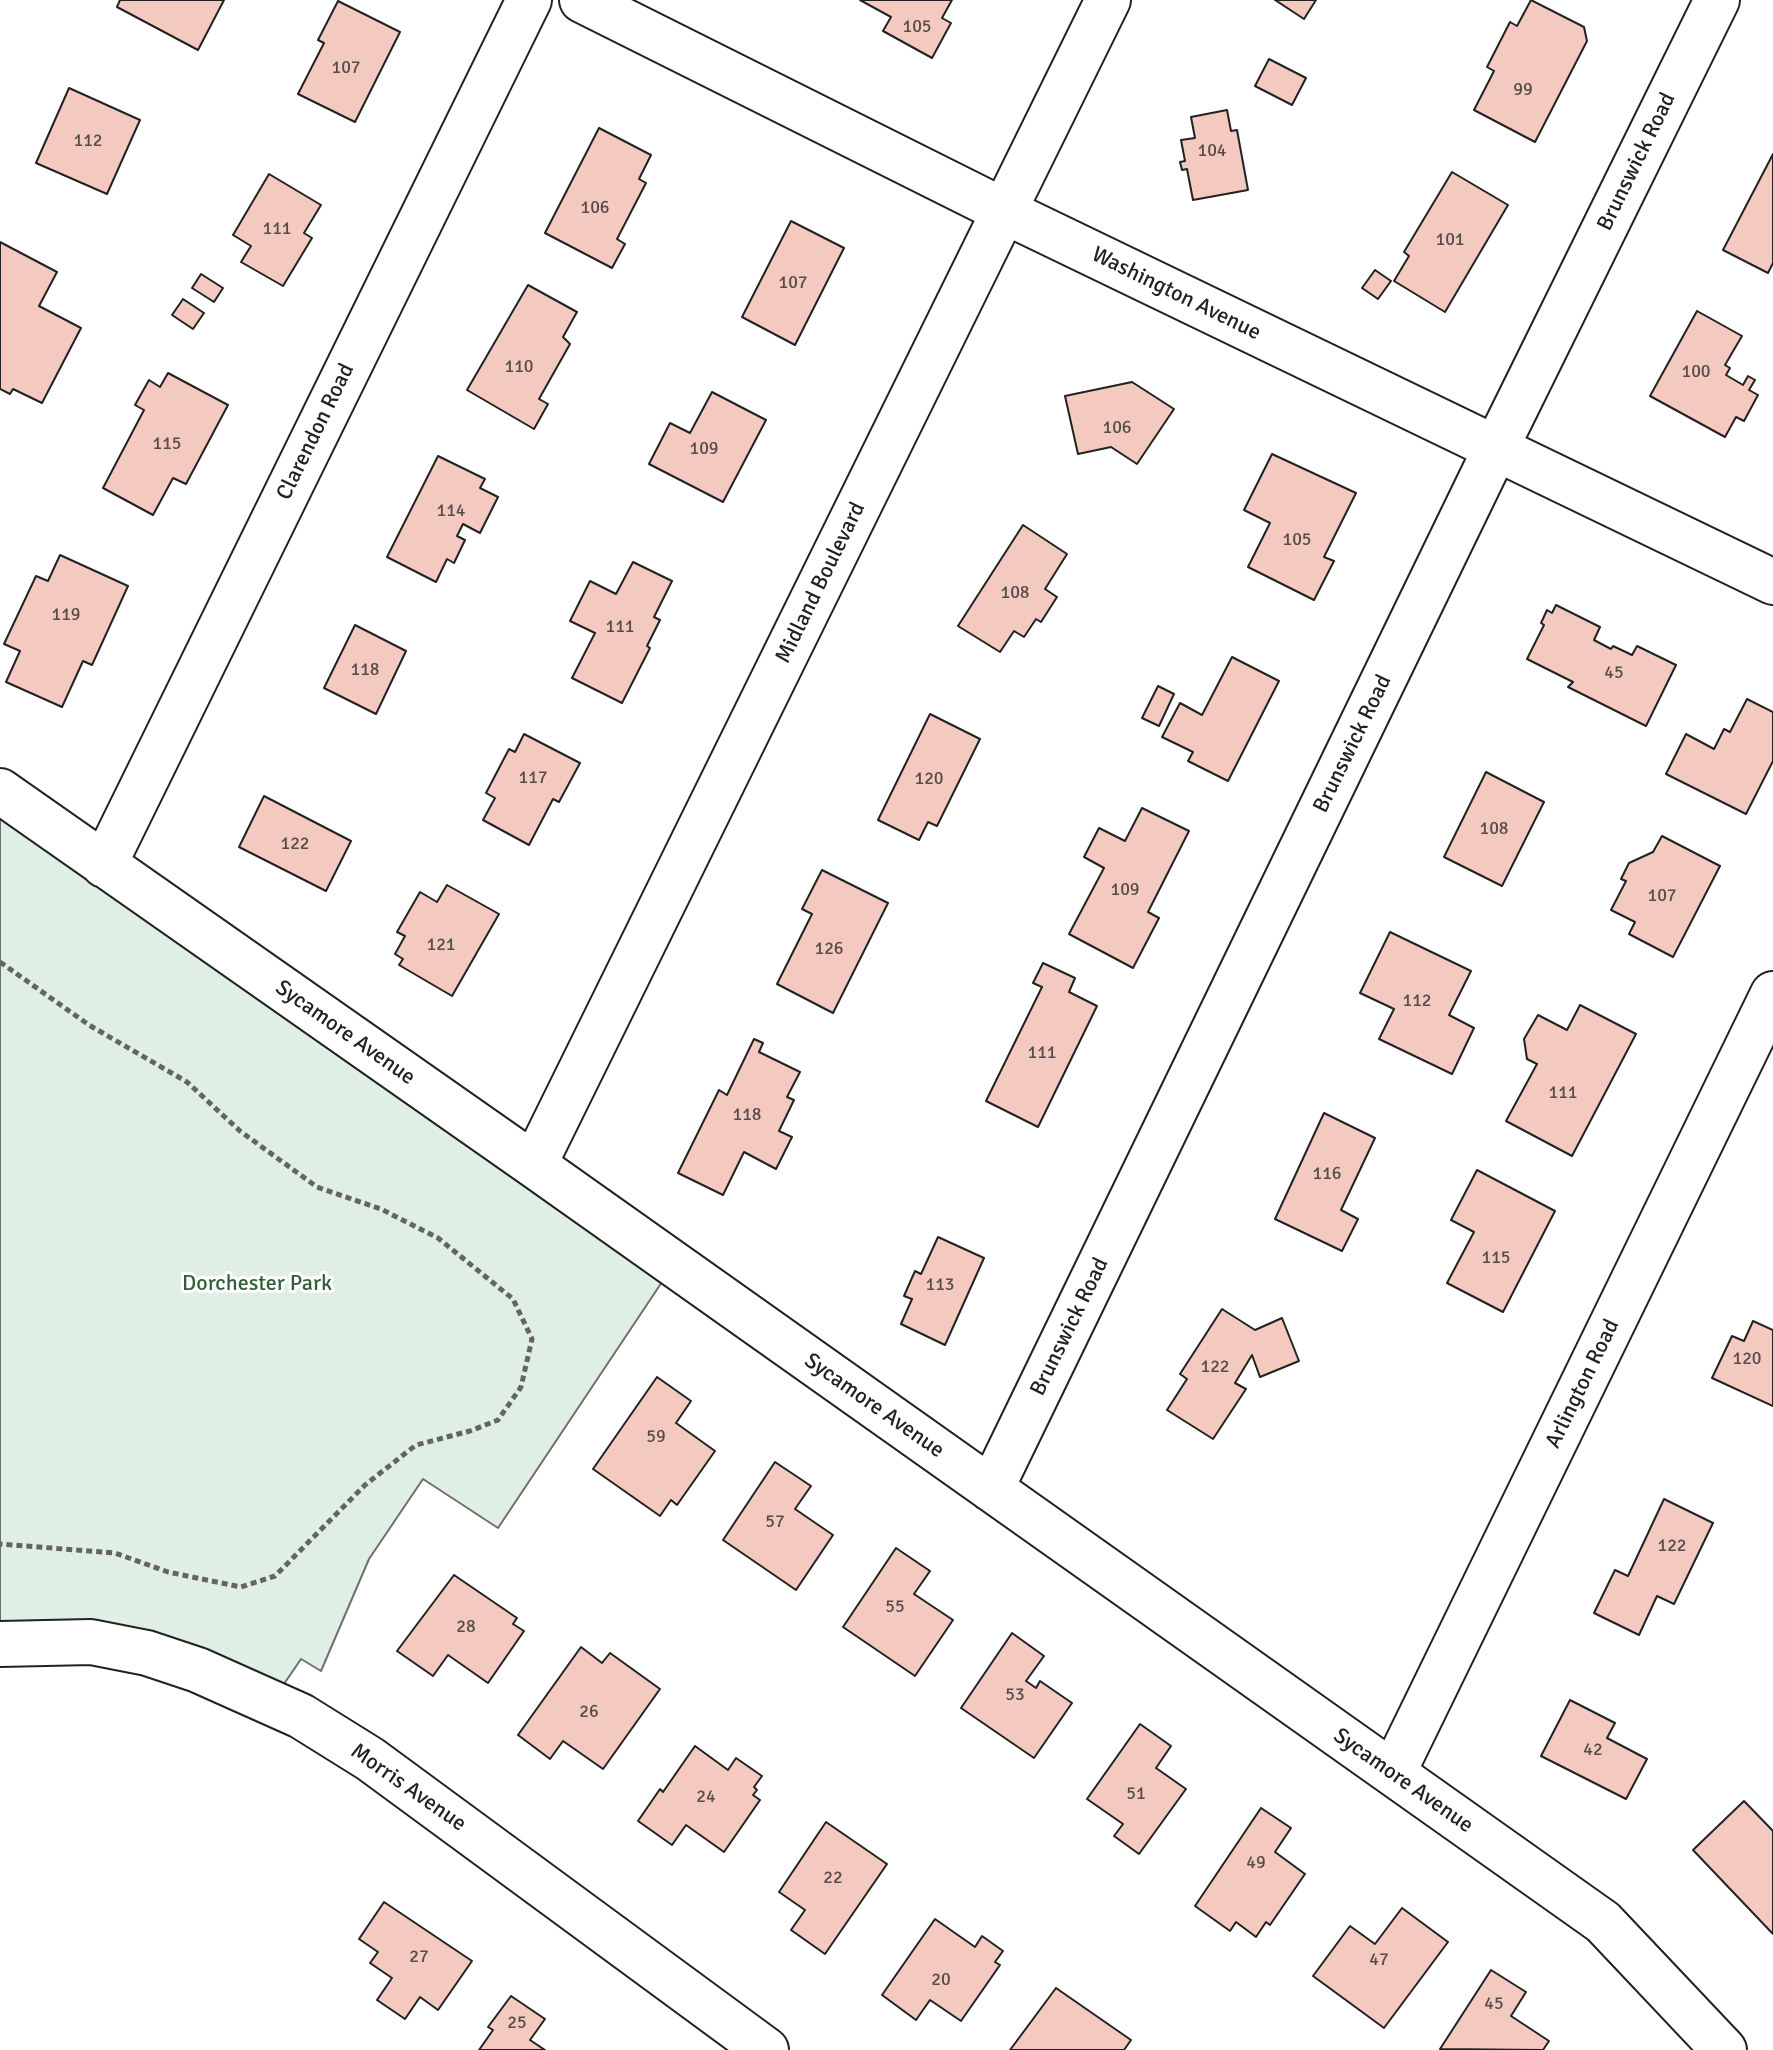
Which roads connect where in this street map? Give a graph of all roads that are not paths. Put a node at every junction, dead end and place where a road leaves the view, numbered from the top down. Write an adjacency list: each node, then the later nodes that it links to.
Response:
1 (529, 0): 9 (street, Clarendon Road)
2 (582, 0): 5 (street, Washington Avenue)
3 (1108, 0): 5 (street, Midland Boulevard)
4 (1717, 0): 6 (street, Brunswick Road)
5 (1004, 211): 6 (street, Washington Avenue); 11 (street, Midland Boulevard)
6 (1496, 448): 7 (street, Washington Avenue); 12 (street, Brunswick Road)
7 (1773, 582)
8 (0, 791): 9 (street, Sycamore Avenue)
9 (104, 865): 11 (street, Sycamore Avenue)
10 (1773, 994): 14 (street, Arlington Road)
11 (534, 1165): 12 (street, Sycamore Avenue)
12 (991, 1489): 14 (street, Sycamore Avenue)
13 (0, 1644): 15 (street, Morris Avenue)
14 (1393, 1773): 16 (street, Sycamore Avenue)
15 (766, 2050)
16 (1724, 2050)

